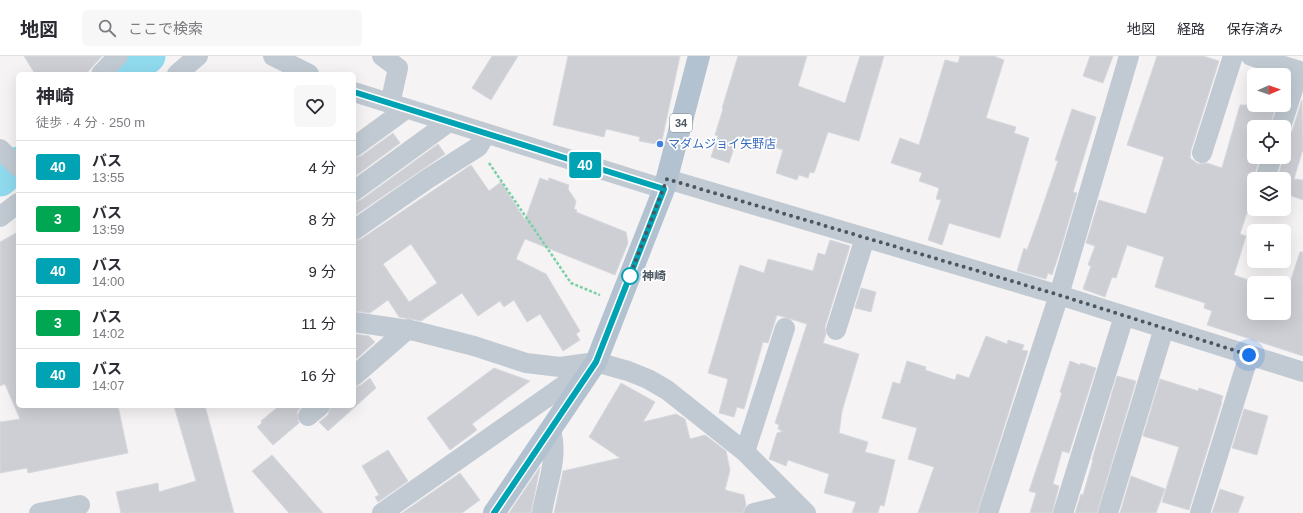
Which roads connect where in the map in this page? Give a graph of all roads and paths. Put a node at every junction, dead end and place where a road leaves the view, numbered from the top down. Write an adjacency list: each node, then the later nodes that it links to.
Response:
1 (118, 56): 9 (street)
2 (198, 56): 10 (street)
3 (272, 56): 11 (street)
4 (382, 56): 14 (street)
5 (699, 56): 20 (main road, 34)
6 (1129, 56): 26 (street)
7 (1233, 56): 19 (street)
8 (1251, 56): 12 (street)
9 (103, 72)
10 (179, 72)
11 (305, 72)
12 (1301, 72): 15 (street)
13 (356, 93): 14 (street)
14 (398, 107): 16 (street); 18 (street)
15 (1284, 120)
16 (449, 122): 17 (street); 21 (street)
17 (482, 141): 20 (street); 24 (street); 27 (path)
18 (356, 145)
19 (1202, 153)
20 (665, 184): 25 (street); 27 (main road, 34)
21 (356, 190)
22 (16, 205): 23 (street)
23 (0, 217)
24 (356, 229)
25 (865, 238): 26 (street); 33 (street)
26 (1059, 295): 28 (street); 47 (street)
27 (619, 303): 35 (main road, 34)
28 (1124, 316): 31 (street); 48 (street)
29 (356, 322): 32 (street)
30 (784, 328): 39 (street)
31 (1164, 328): 34 (street); 49 (street)
32 (408, 329): 35 (street); 37 (street)
33 (836, 330)
34 (1249, 355): 36 (street); 50 (street)
35 (596, 362): 38 (main road, 34); 39 (street); 43 (street)
36 (1303, 372)
37 (356, 374)
38 (551, 431): 44 (main road, 34); 45 (street)
39 (745, 452): 41 (street)
40 (80, 505): 42 (street)
41 (801, 508): 46 (street)
42 (39, 513)
43 (382, 513)
44 (494, 513)
45 (542, 513)
46 (754, 513)
47 (988, 513)
48 (1063, 513)
49 (1108, 513)
50 (1200, 513)

